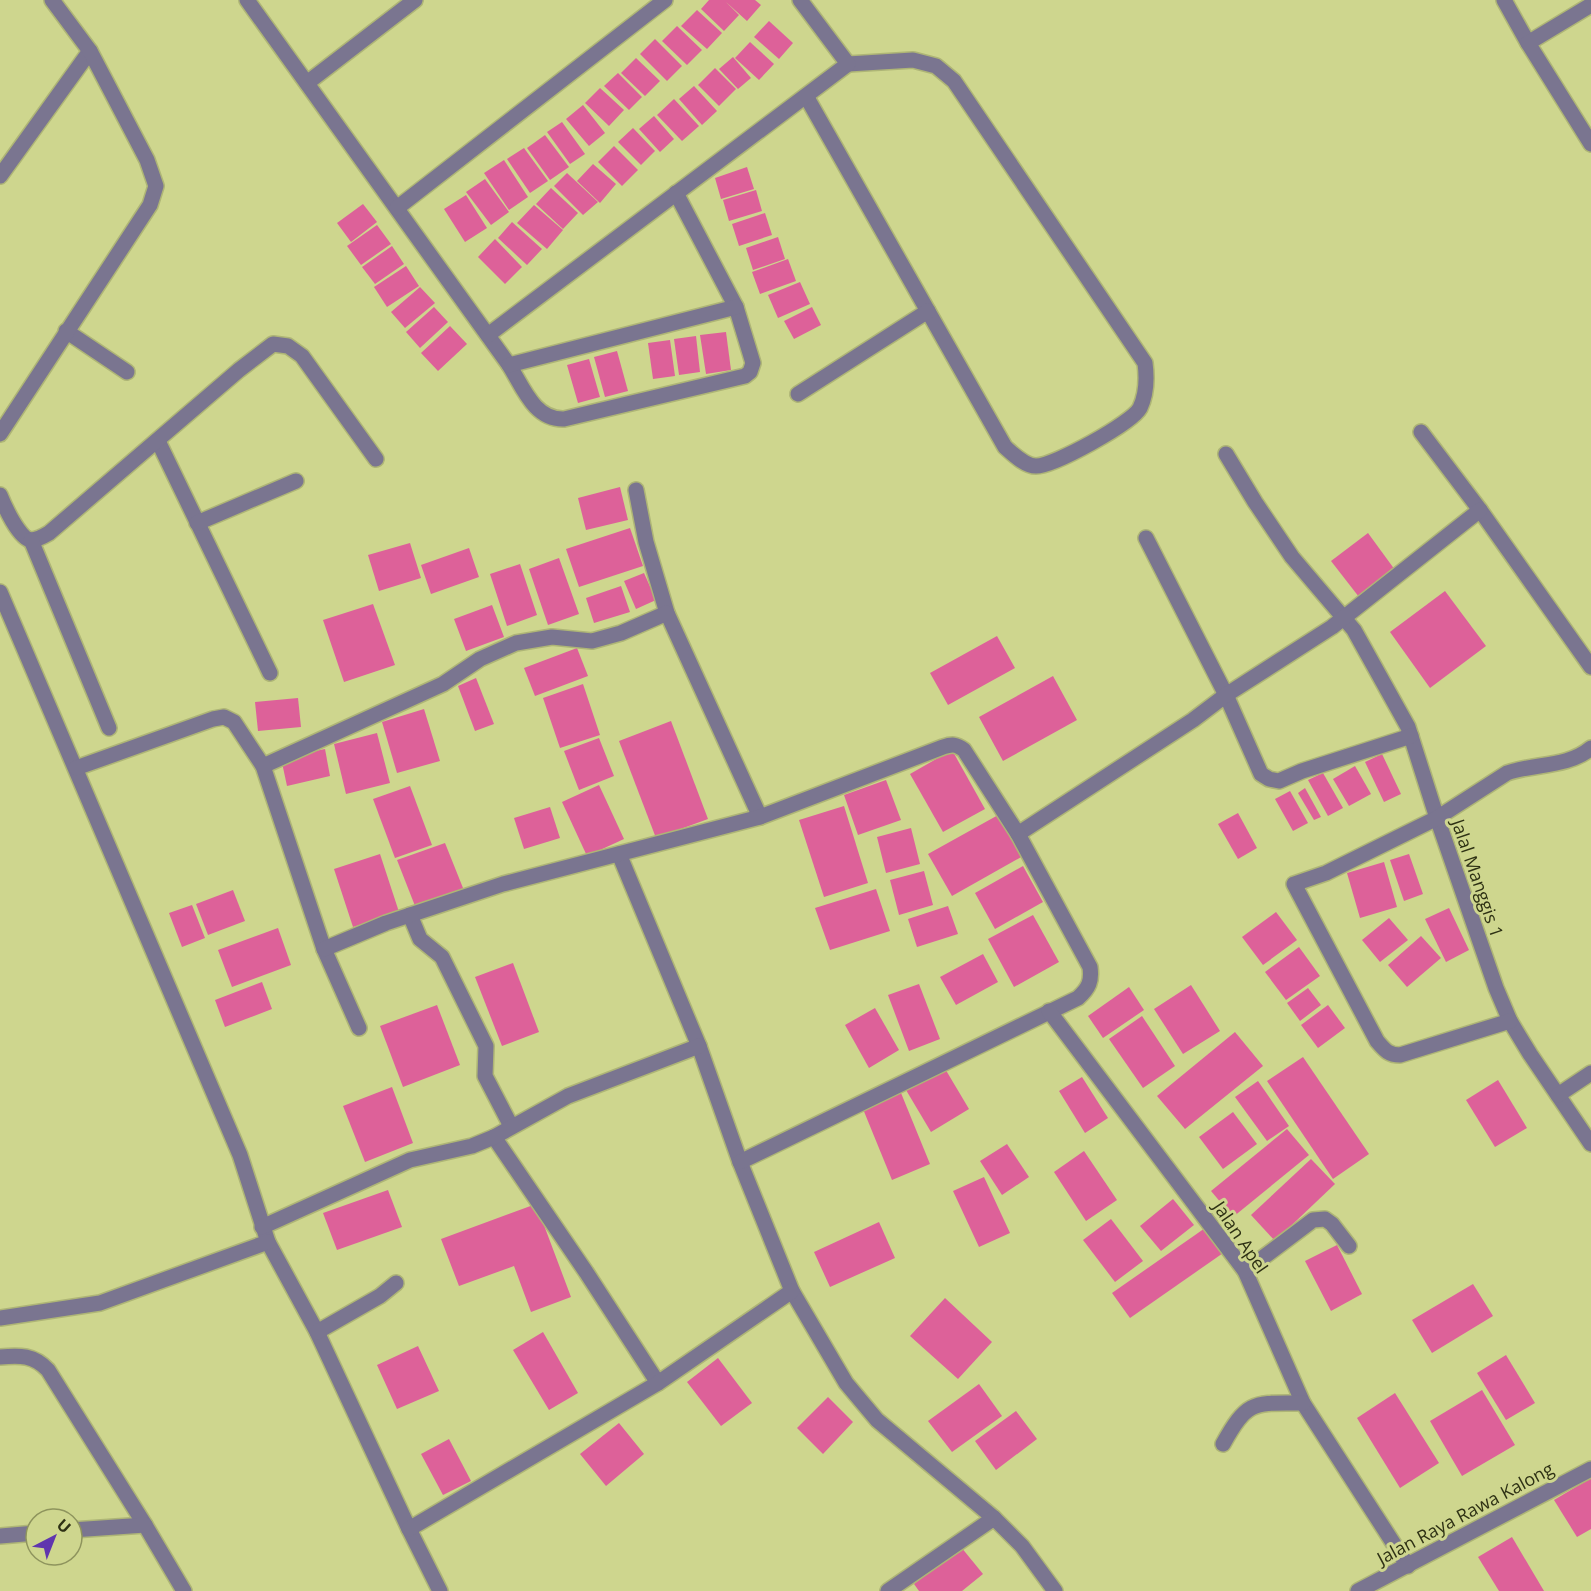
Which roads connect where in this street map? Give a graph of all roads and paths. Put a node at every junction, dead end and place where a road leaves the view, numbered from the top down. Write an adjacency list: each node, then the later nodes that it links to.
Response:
1 (52, 0): 9 (street)
2 (248, 0): 11 (street)
3 (415, 0): 11 (street)
4 (665, 0): 16 (street)
5 (800, 0): 10 (street)
6 (1504, 0): 8 (street)
7 (1591, 5): 8 (street)
8 (1528, 43): 13 (street)
9 (90, 51): 14 (street); 19 (street)
10 (848, 64): 12 (street); 18 (street)
11 (307, 83): 16 (street)
12 (806, 96): 15 (street); 18 (street)
13 (1591, 144)
14 (0, 176)
15 (676, 194): 17 (street); 20 (street)
16 (397, 208): 20 (street)
17 (736, 307): 21 (street); 21 (street)
18 (928, 311): 23 (street)
19 (66, 331): 22 (street); 25 (street)
20 (488, 335): 21 (street)
21 (509, 365)
22 (127, 372)
23 (798, 394)
24 (1421, 432): 32 (street)
25 (0, 434)
26 (158, 441): 28 (street); 33 (street); 35 (street)
27 (1226, 454): 38 (street, Jalal Manggis 1)
28 (376, 459)
29 (296, 481): 33 (street)
30 (636, 490): 37 (street)
31 (0, 495): 35 (street)
32 (1480, 510): 38 (street); 39 (street)
33 (197, 523): 40 (street)
34 (1146, 538): 41 (street)
35 (31, 540): 42 (street)
36 (0, 592): 46 (street)
37 (667, 613): 45 (street); 47 (street)
38 (1345, 617): 41 (street); 43 (street, Jalal Manggis 1)
39 (1591, 668)
40 (270, 674)
41 (1226, 695): 43 (street); 49 (street)
42 (109, 728)
43 (1411, 736): 48 (street, Jalal Manggis 1)
44 (1591, 748): 48 (street)
45 (263, 766): 46 (street); 52 (street)
46 (76, 768): 63 (street)
47 (760, 817): 49 (street); 50 (street)
48 (1437, 818): 54 (street, Jalal Manggis 1); 54 (street)
49 (1018, 834): 53 (street)
50 (619, 854): 51 (street); 56 (street)
51 (410, 915): 52 (street); 59 (street)
52 (324, 949): 55 (street)
53 (1048, 1011): 62 (street); 66 (street, Jalan Apel)
54 (1510, 1021): 58 (street, Jalal Manggis 1)
55 (359, 1028)
56 (699, 1046): 59 (street); 62 (street)
57 (1591, 1072): 58 (street)
58 (1558, 1095): 61 (street, Jalal Manggis 1)
59 (511, 1126): 60 (street)
60 (494, 1137): 63 (street); 72 (street)
61 (1591, 1144)
62 (740, 1162): 68 (street)
63 (262, 1227): 64 (street)
64 (268, 1242): 69 (street); 70 (street)
65 (1350, 1246): 66 (street)
66 (1245, 1271): 73 (street, Jalan Apel)
67 (396, 1283): 70 (street)
68 (792, 1291): 72 (street); 76 (street)
69 (0, 1318)
70 (317, 1332): 79 (street)
71 (0, 1357): 77 (street)
72 (658, 1383): 79 (street)
73 (1303, 1403): 74 (street); 82 (street, Jalan Apel)
74 (1222, 1444)
75 (1591, 1469): 82 (street, Jalan Raya Rawa Kalong)
76 (994, 1518): 85 (street); 86 (street)
77 (145, 1525): 78 (street); 83 (street)
78 (84, 1529)
79 (409, 1529): 84 (street)
80 (24, 1534): 81 (street)
81 (0, 1536)
82 (1408, 1566): 87 (street, Jalan Raya Rawa Kalong)
83 (184, 1591)
84 (440, 1591)
85 (888, 1591)
86 (1055, 1591)
87 (1358, 1591)

